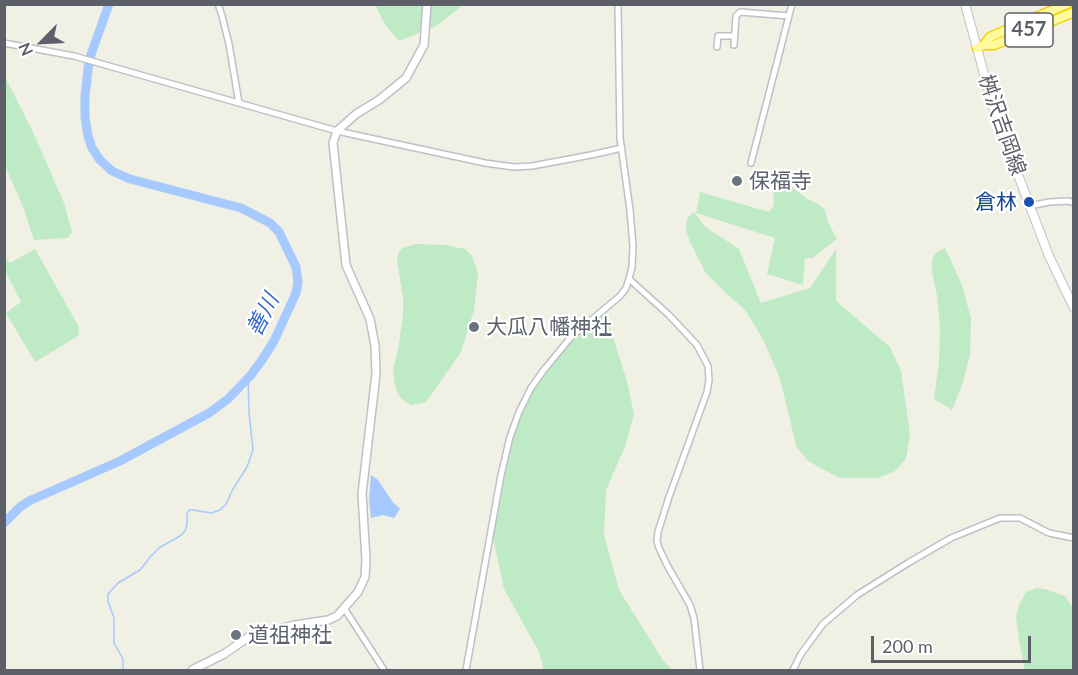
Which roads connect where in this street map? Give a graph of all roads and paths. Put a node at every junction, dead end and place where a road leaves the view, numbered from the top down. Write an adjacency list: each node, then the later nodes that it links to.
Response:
1 (218, 4): 14 (street)
2 (427, 4): 15 (street)
3 (618, 4): 16 (street)
4 (792, 4): 8 (street)
5 (965, 4): 12 (main road, 桝沢吉岡線)
6 (1067, 4): 12 (highway, 457)
7 (1074, 12): 12 (highway, 457)
8 (789, 16): 9 (street); 17 (street)
9 (734, 36): 11 (street); 13 (street)
10 (4, 43): 14 (street)
11 (734, 45)
12 (980, 46): 19 (main road, 桝沢吉岡線)
13 (717, 47)
14 (239, 103): 15 (street)
15 (338, 131): 16 (street); 23 (street)
16 (622, 148): 20 (street)
17 (751, 164)
18 (1074, 203): 19 (street)
19 (1030, 206): 21 (main road, 桝沢吉岡線)
20 (629, 279): 26 (street); 27 (street)
21 (1074, 308)
22 (1074, 538): 28 (street)
23 (344, 608): 24 (street); 25 (street)
24 (192, 670)
25 (384, 670)
26 (466, 670)
27 (700, 670)
28 (793, 670)

